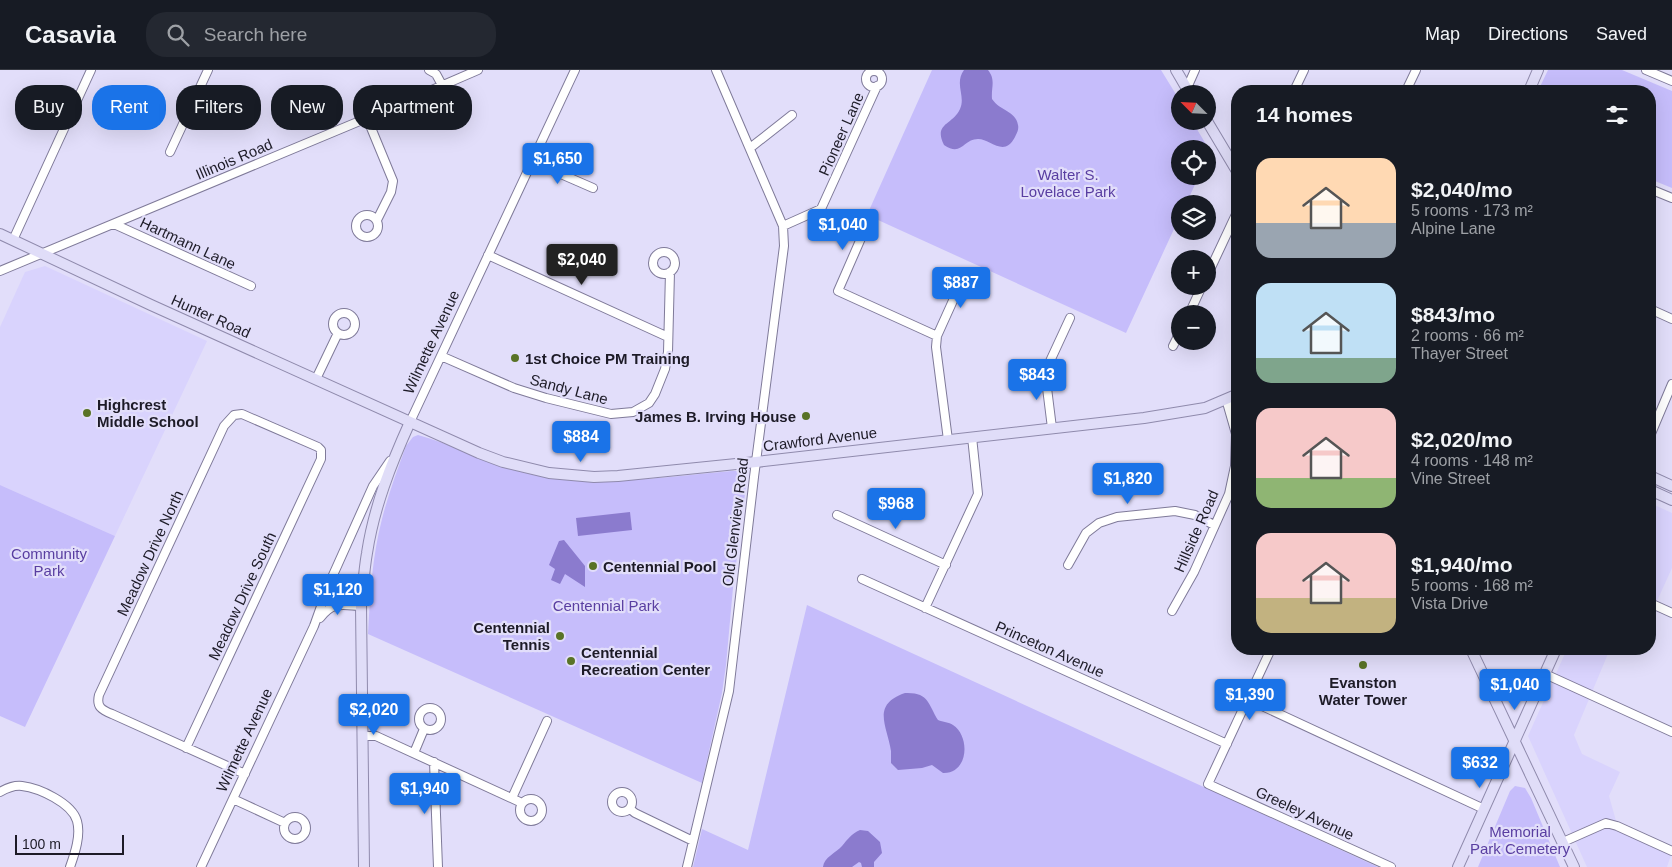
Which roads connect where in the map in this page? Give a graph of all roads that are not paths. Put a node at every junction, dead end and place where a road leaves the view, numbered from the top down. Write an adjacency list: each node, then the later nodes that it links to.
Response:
1 (91, 70): 38 (street)
2 (208, 70): 26 (street)
3 (429, 70): 14 (street)
4 (478, 70): 14 (street, Illinois Road)
5 (575, 70): 27 (street, Wilmette Avenue)
6 (716, 70): 25 (street, Old Glenview Road)
7 (1176, 70): 15 (main road)
8 (1196, 70): 16 (street)
9 (1304, 70): 17 (street)
10 (1416, 70): 18 (street)
11 (1538, 70): 19 (main road)
12 (1646, 70): 13 (street)
13 (1672, 81)
14 (442, 85)
15 (1185, 85)
16 (1191, 85)
17 (1297, 85)
18 (1409, 85)
19 (1531, 85)
20 (877, 86): 36 (street, Pioneer Lane)
21 (792, 115): 25 (street)
22 (353, 124): 34 (street, Illinois Road)
23 (372, 130): 32 (street)
24 (1212, 130): 28 (main road)
25 (750, 148): 36 (street, Old Glenview Road)
26 (170, 152)
27 (531, 161): 29 (street); 40 (street, Wilmette Avenue)
28 (1231, 161)
29 (594, 188)
30 (1656, 191): 31 (street)
31 (1672, 198)
32 (377, 220)
33 (869, 220): 50 (street)
34 (114, 224): 39 (street, Illinois Road); 45 (street, Hartmann Lane)
35 (1231, 225): 41 (street)
36 (783, 226): 65 (street, Old Glenview Road)
37 (0, 234): 38 (main road, Hunter Road)
38 (12, 240): 39 (main road, Hunter Road)
39 (43, 254): 42 (street, Illinois Road); 53 (main road, Hunter Road)
40 (488, 255): 51 (street); 52 (street, Wilmette Avenue)
41 (1216, 257)
42 (0, 271)
43 (670, 272): 51 (street, Sandy Lane)
44 (965, 274): 50 (street)
45 (251, 286)
46 (1656, 312): 48 (street)
47 (1070, 318): 60 (street)
48 (1672, 319)
49 (338, 333): 53 (street)
50 (937, 336): 62 (street)
51 (668, 337): 52 (street, Sandy Lane)
52 (441, 356): 58 (street, Wilmette Avenue)
53 (316, 379): 58 (main road, Hunter Road)
54 (1672, 384): 59 (street)
55 (1231, 397): 56 (main road, Crawford Avenue)
56 (1226, 399): 57 (street, Hillside Road); 60 (main road, Crawford Avenue)
57 (1231, 416)
58 (410, 422): 63 (main road, Wilmette Avenue); 65 (main road, Crawford Avenue)
59 (1656, 422)
60 (1052, 428): 61 (main road, Crawford Avenue)
61 (972, 437): 62 (main road, Crawford Avenue); 73 (street)
62 (948, 440): 65 (main road, Crawford Avenue)
63 (398, 449): 76 (main road); 81 (street, Wilmette Avenue)
64 (322, 454): 93 (street, Meadow Drive South); 93 (street, Meadow Drive North)
65 (756, 462): 104 (street, Old Glenview Road)
66 (1656, 479): 68 (main road)
67 (1231, 482): 72 (street, Hillside Road)
68 (1672, 486)
69 (1656, 493): 70 (main road)
70 (1672, 500)
71 (837, 515): 73 (street)
72 (1214, 525): 74 (street); 79 (street, Hillside Road)
73 (946, 565): 78 (street)
74 (1068, 565)
75 (862, 579): 78 (street, Princeton Avenue)
76 (361, 606): 81 (street, Wilmette Avenue); 90 (main road)
77 (1656, 606): 80 (street)
78 (925, 608): 92 (street, Princeton Avenue)
79 (1172, 611)
80 (1672, 613)
81 (314, 626): 96 (street, Wilmette Avenue)
82 (1268, 655): 86 (street)
83 (1474, 655): 91 (main road)
84 (1553, 655): 85 (main road)
85 (1545, 674): 89 (street); 91 (main road)
86 (1248, 699): 92 (street); 102 (street)
87 (547, 721): 98 (street)
88 (424, 729): 94 (street)
89 (1672, 732)
90 (362, 736): 94 (street); 109 (main road)
91 (1514, 742): 102 (main road); 105 (main road)
92 (1227, 744): 112 (street, Greeley Avenue)
93 (186, 748): 96 (street)
94 (414, 753): 95 (street)
95 (434, 762): 98 (street); 110 (street)
96 (244, 774): 99 (street, Wilmette Avenue)
97 (0, 792): 107 (street)
98 (512, 798): 100 (street)
99 (233, 799): 103 (street); 108 (street, Wilmette Avenue)
100 (522, 803)
101 (630, 809): 104 (street)
102 (1484, 809): 113 (main road)
103 (285, 823)
104 (693, 841): 111 (street, Old Glenview Road)
105 (1562, 842): 106 (street); 114 (main road)
106 (1672, 851)
107 (70, 867)
108 (201, 867)
109 (364, 867)
110 (438, 867)
111 (687, 867)
112 (1391, 867)
113 (1458, 867)
114 (1574, 867)

